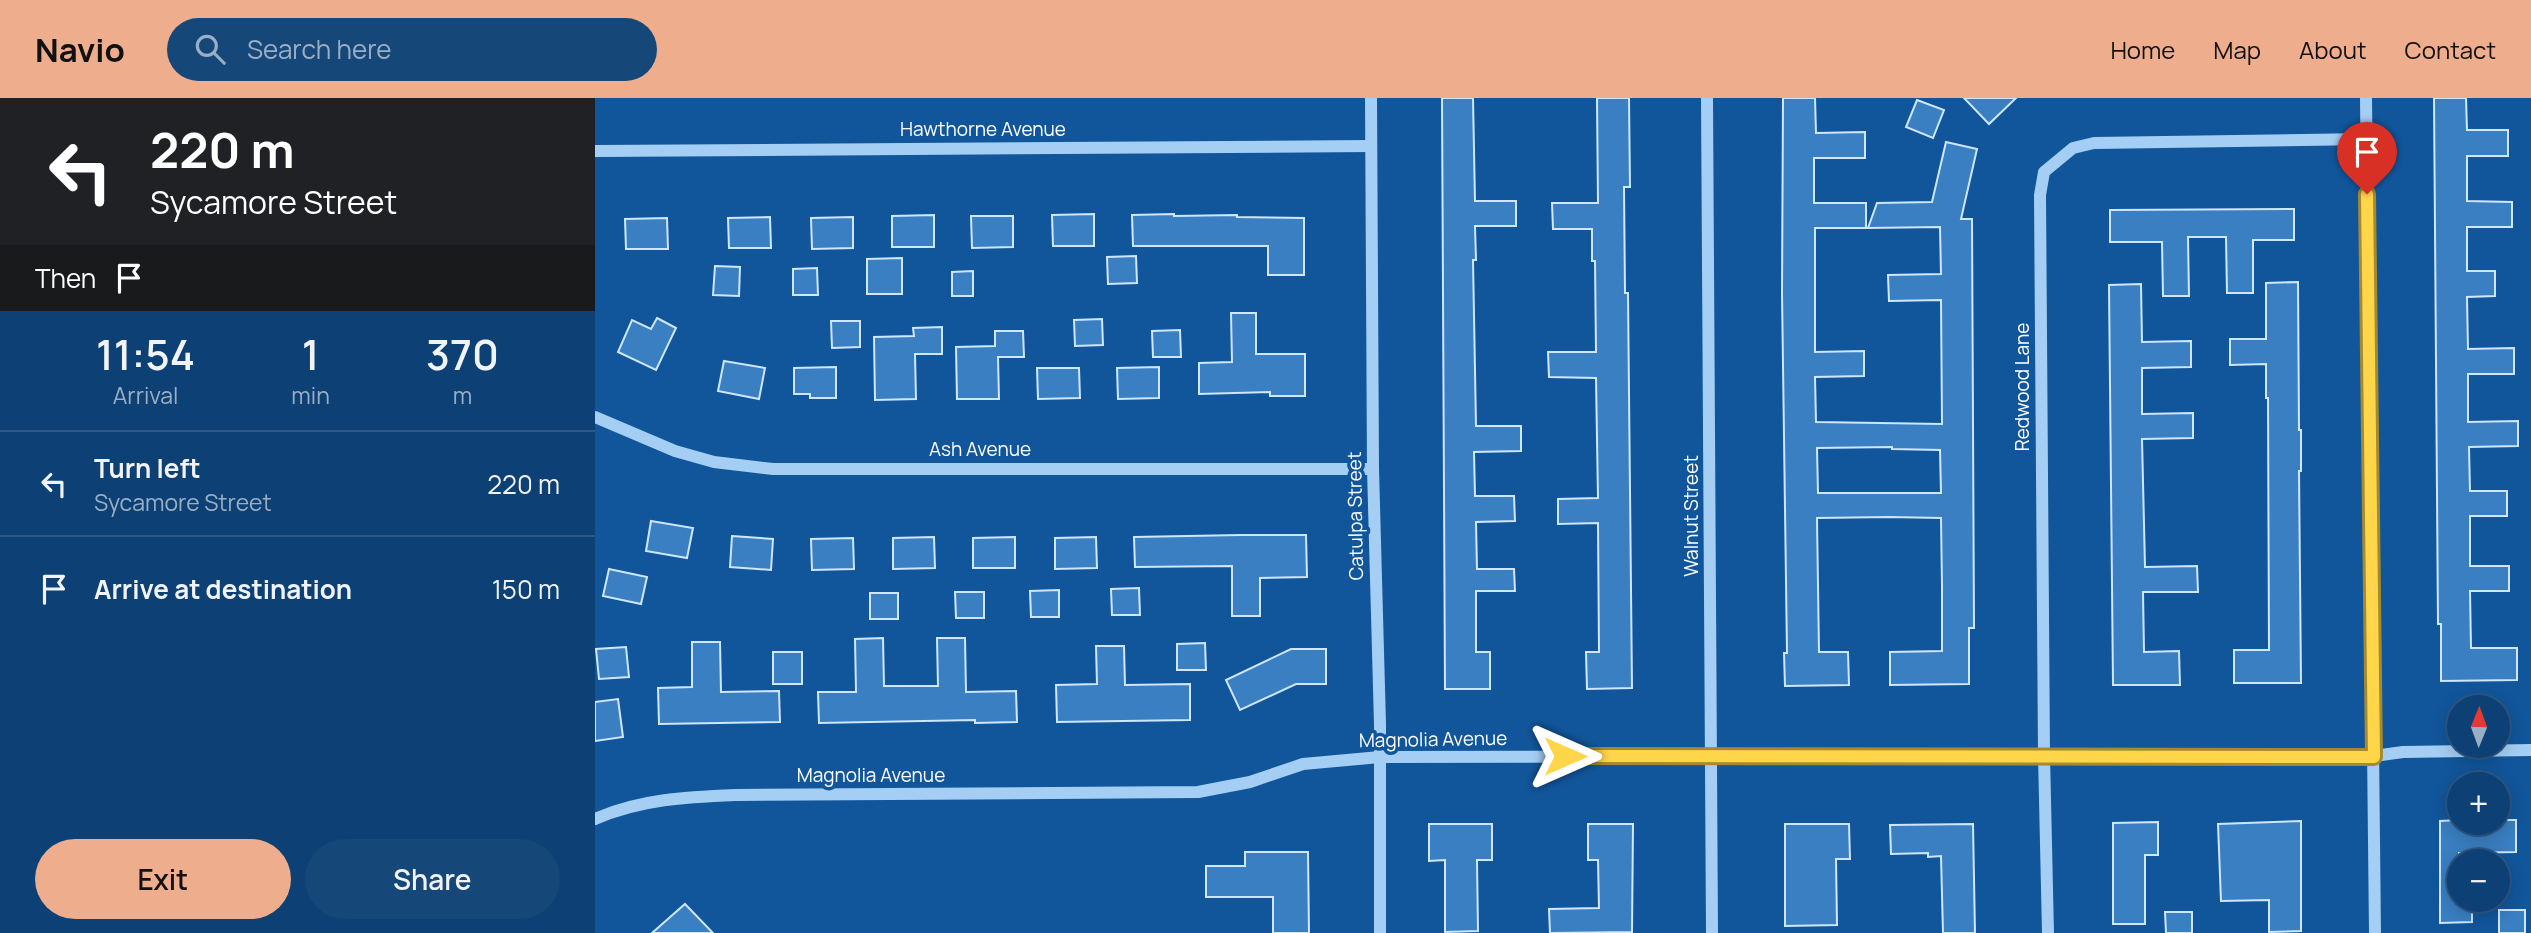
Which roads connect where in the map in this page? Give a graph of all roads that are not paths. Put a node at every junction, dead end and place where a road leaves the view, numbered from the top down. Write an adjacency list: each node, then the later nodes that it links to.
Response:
1 (1371, 98): 5 (street, Catulpa Street)
2 (1707, 98): 10 (street, Walnut Street)
3 (2366, 98): 4 (street)
4 (2366, 139): 11 (street, Redwood Lane); 13 (street)
5 (1371, 146): 6 (street, Hawthorne Avenue); 8 (street, Catulpa Street)
6 (595, 151)
7 (595, 417): 8 (street, Ash Avenue)
8 (1373, 469): 12 (street, Catulpa Street)
9 (2531, 750): 13 (street, Magnolia Avenue)
10 (1711, 755): 11 (street, Magnolia Avenue); 12 (street, Magnolia Avenue); 16 (street, Walnut Street)
11 (2044, 755): 13 (street, Magnolia Avenue); 17 (street, Redwood Lane)
12 (1380, 757): 14 (street, Magnolia Avenue); 15 (street, Catulpa Street)
13 (2374, 757): 18 (street)
14 (595, 819)
15 (1380, 933)
16 (1711, 933)
17 (2048, 933)
18 (2375, 933)

